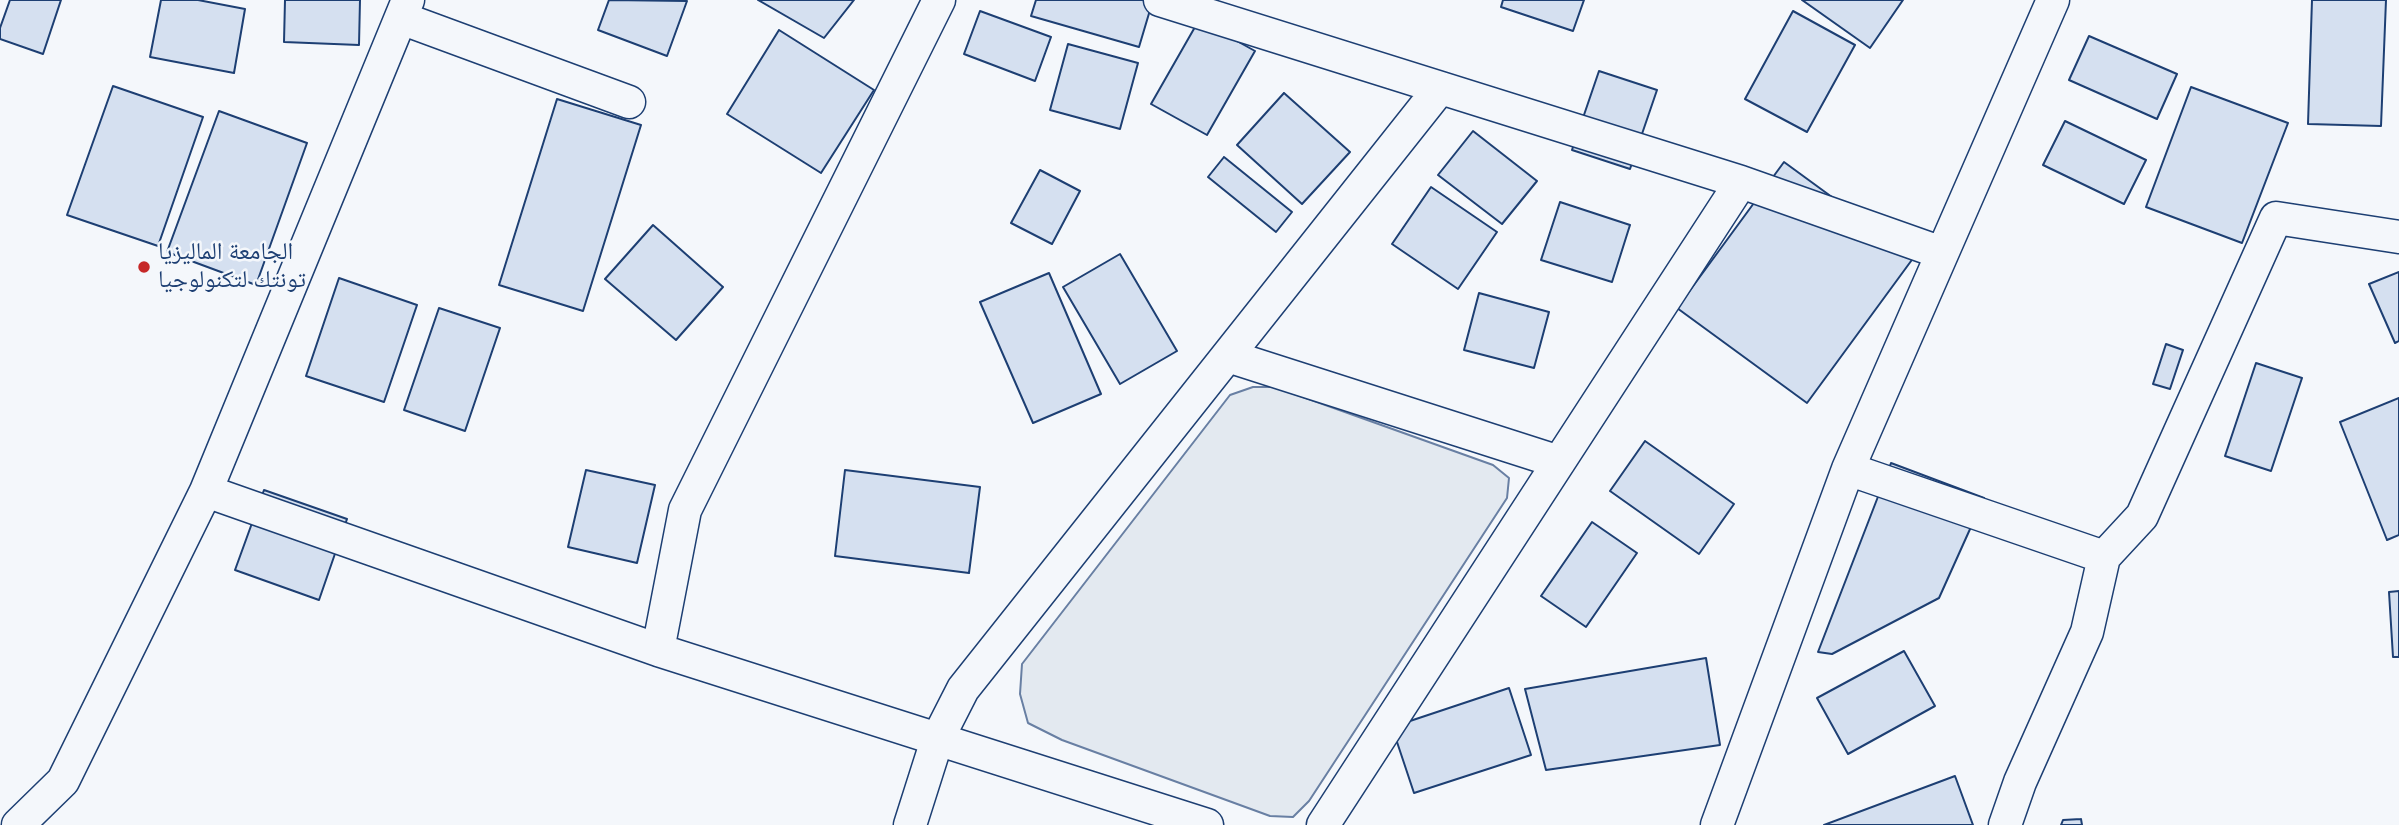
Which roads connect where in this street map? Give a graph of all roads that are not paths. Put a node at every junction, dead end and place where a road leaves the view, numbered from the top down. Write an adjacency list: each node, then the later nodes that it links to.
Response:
1 (939, 0): 15 (street)
2 (1160, 0): 5 (street)
3 (2053, 0): 9 (street)
4 (404, 9): 6 (street); 13 (street)
5 (1440, 88): 7 (street); 10 (street)
6 (629, 102)
7 (1741, 183): 9 (street); 11 (street)
8 (2399, 237): 14 (street)
9 (1942, 253): 12 (street)
10 (1228, 356): 11 (street); 16 (street)
11 (1559, 462): 20 (street)
12 (1848, 469): 14 (street); 21 (street)
13 (206, 491): 15 (street); 17 (street)
14 (2104, 557): 22 (street)
15 (658, 650): 16 (street)
16 (937, 740): 18 (street); 19 (street)
17 (18, 825)
18 (910, 825)
19 (1207, 825)
20 (1323, 825)
21 (1717, 825)
22 (2005, 825)

